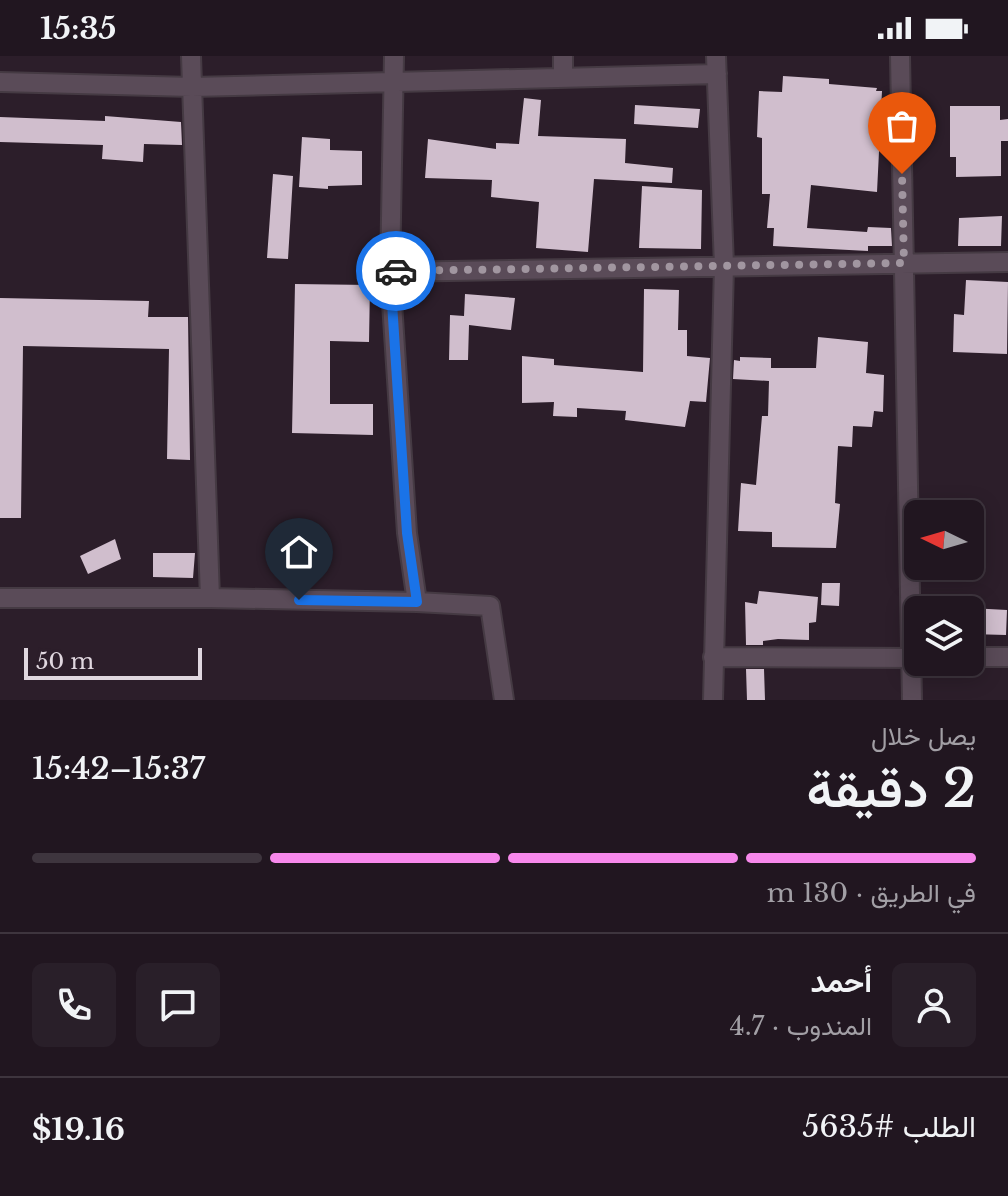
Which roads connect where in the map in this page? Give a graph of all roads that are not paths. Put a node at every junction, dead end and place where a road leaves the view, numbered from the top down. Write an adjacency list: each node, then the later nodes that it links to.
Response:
1 (191, 56): 9 (street)
2 (394, 56): 7 (street)
3 (563, 56): 6 (street)
4 (900, 56): 11 (street)
5 (716, 65): 6 (street); 12 (street)
6 (563, 78): 7 (street)
7 (395, 81): 9 (street); 13 (street)
8 (0, 82): 9 (street)
9 (192, 87): 16 (street)
10 (1008, 262): 11 (street)
11 (904, 263): 12 (street); 14 (street)
12 (724, 266): 13 (street); 18 (street)
13 (390, 272): 17 (street)
14 (913, 596)
15 (0, 598): 16 (street)
16 (210, 598): 17 (street)
17 (417, 602): 23 (street)
18 (713, 657): 21 (street); 24 (street)
19 (984, 657): 20 (street)
20 (1008, 657)
21 (904, 658)
22 (914, 676): 25 (street)
23 (504, 700)
24 (713, 700)
25 (912, 700)

